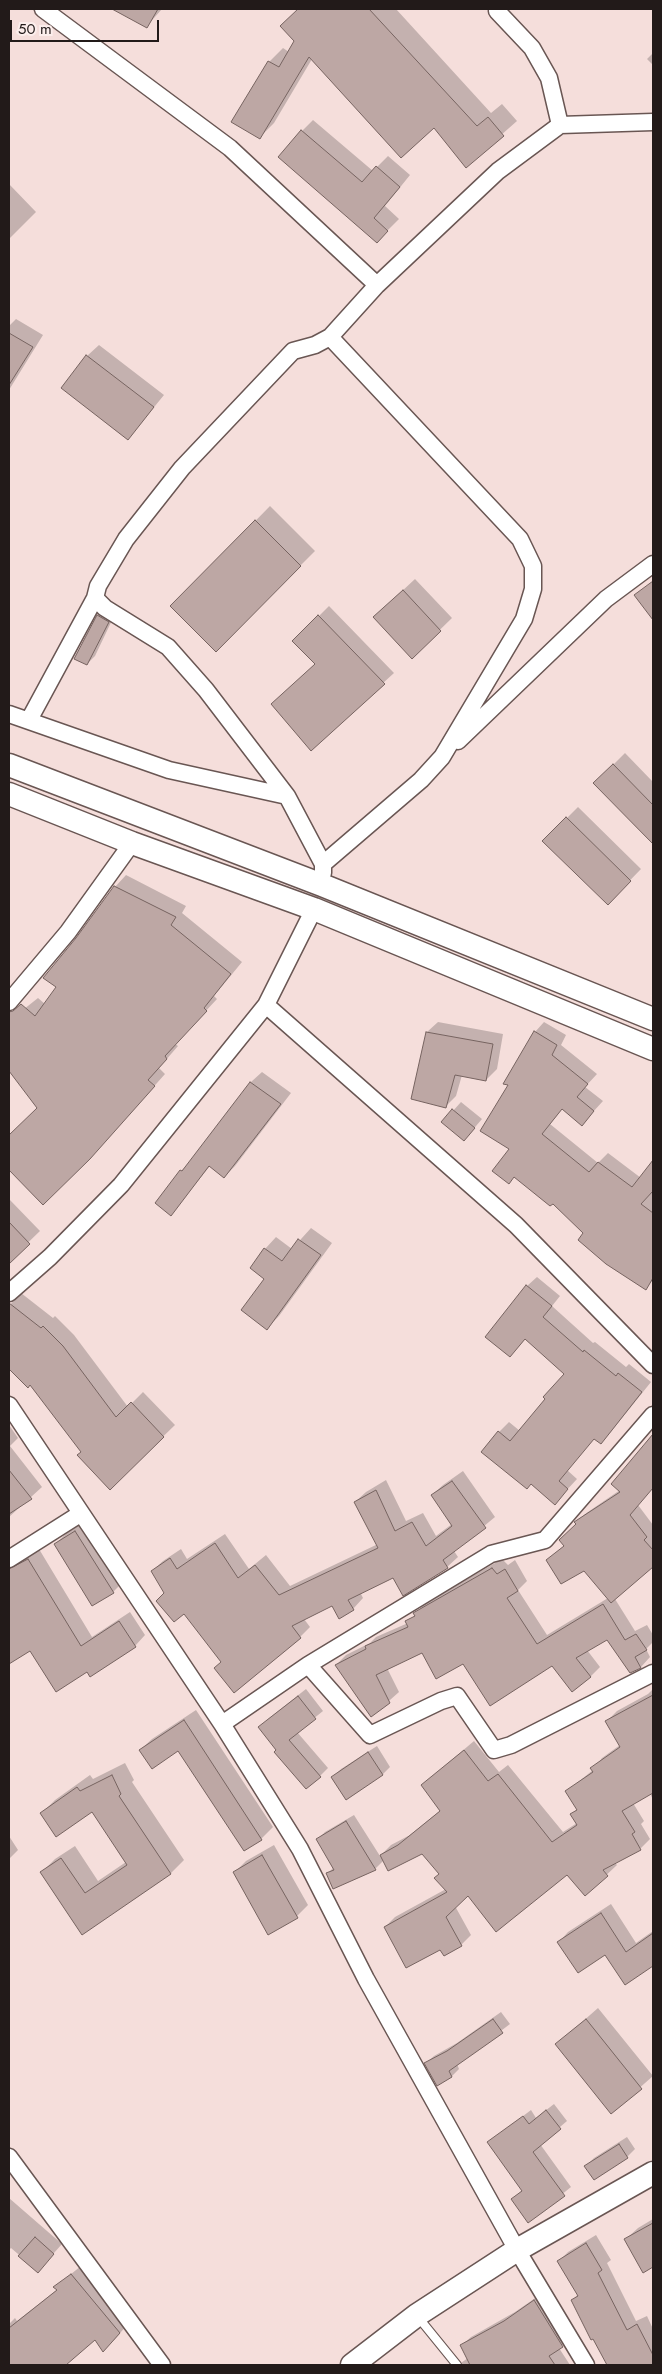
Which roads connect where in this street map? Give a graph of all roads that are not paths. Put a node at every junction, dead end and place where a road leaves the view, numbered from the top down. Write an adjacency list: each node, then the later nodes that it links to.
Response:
1 (42, 9): 5 (street)
2 (497, 11): 4 (street)
3 (653, 122): 4 (street)
4 (560, 125): 5 (street)
5 (376, 285): 6 (street)
6 (330, 337): 8 (street); 11 (street)
7 (653, 564): 11 (street)
8 (95, 598): 10 (street); 14 (street)
9 (9, 714): 10 (street)
10 (28, 720): 14 (street)
11 (442, 757): 16 (street)
12 (9, 764): 16 (main road)
13 (9, 794): 15 (main road)
14 (287, 796): 16 (street)
15 (132, 843): 17 (main road); 18 (street)
16 (322, 875): 20 (main road)
17 (314, 909): 19 (street); 21 (main road)
18 (9, 1002)
19 (266, 1005): 22 (street); 23 (street)
20 (653, 1019)
21 (653, 1049)
22 (9, 1293)
23 (653, 1365)
24 (9, 1405): 26 (street)
25 (653, 1415): 28 (street)
26 (80, 1514): 27 (street); 30 (street)
27 (9, 1559)
28 (308, 1665): 29 (street); 30 (street)
29 (653, 1673)
30 (222, 1724): 33 (street)
31 (9, 2157): 35 (street)
32 (653, 2173): 33 (main road)
33 (517, 2250): 34 (main road); 38 (street)
34 (417, 2315): 36 (main road); 37 (lane)
35 (162, 2365)
36 (352, 2365)
37 (457, 2365)
38 (586, 2365)

